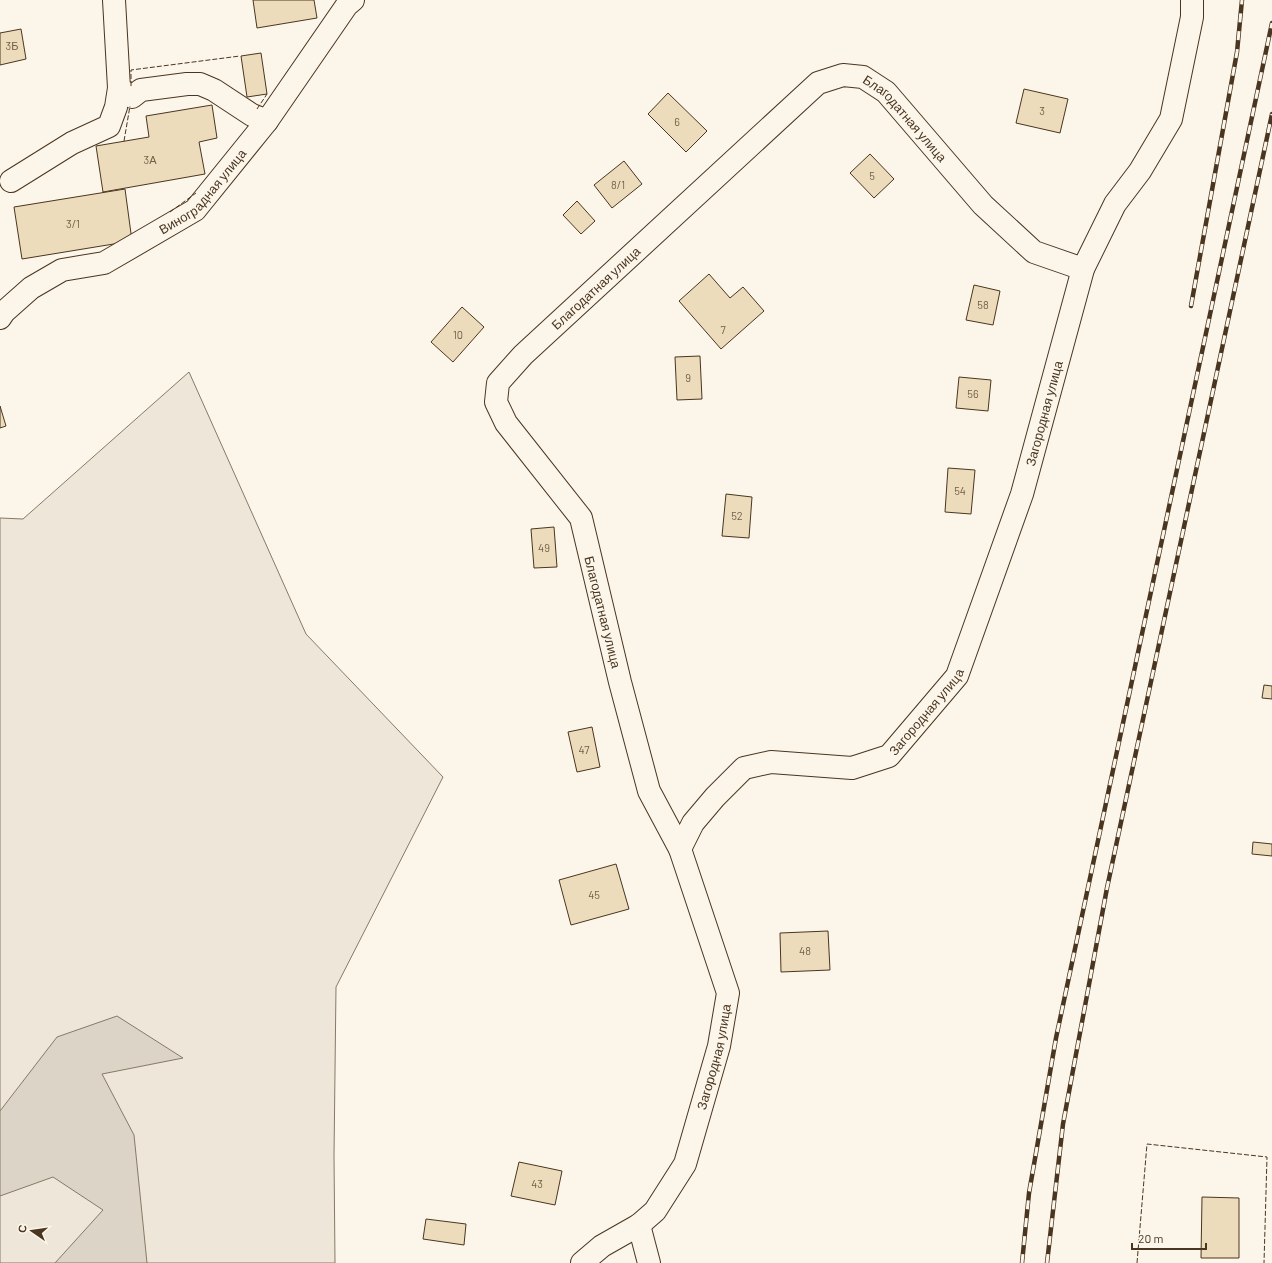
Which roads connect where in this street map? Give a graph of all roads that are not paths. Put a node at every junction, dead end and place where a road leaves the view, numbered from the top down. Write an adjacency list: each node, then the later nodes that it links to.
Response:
1 (114, 0): 4 (street)
2 (353, 0): 5 (street, Виноградная улица)
3 (1192, 0): 7 (street, Загородная улица)
4 (120, 88): 5 (street); 6 (street)
5 (267, 122): 8 (street, Виноградная улица)
6 (11, 181)
7 (1083, 269): 9 (street, Загородная улица); 9 (street, Благодатная улица)
8 (0, 318)
9 (680, 849): 10 (street, Загородная улица)
10 (639, 1225): 11 (street, Загородная улица); 12 (street)
11 (582, 1263)
12 (649, 1263)

